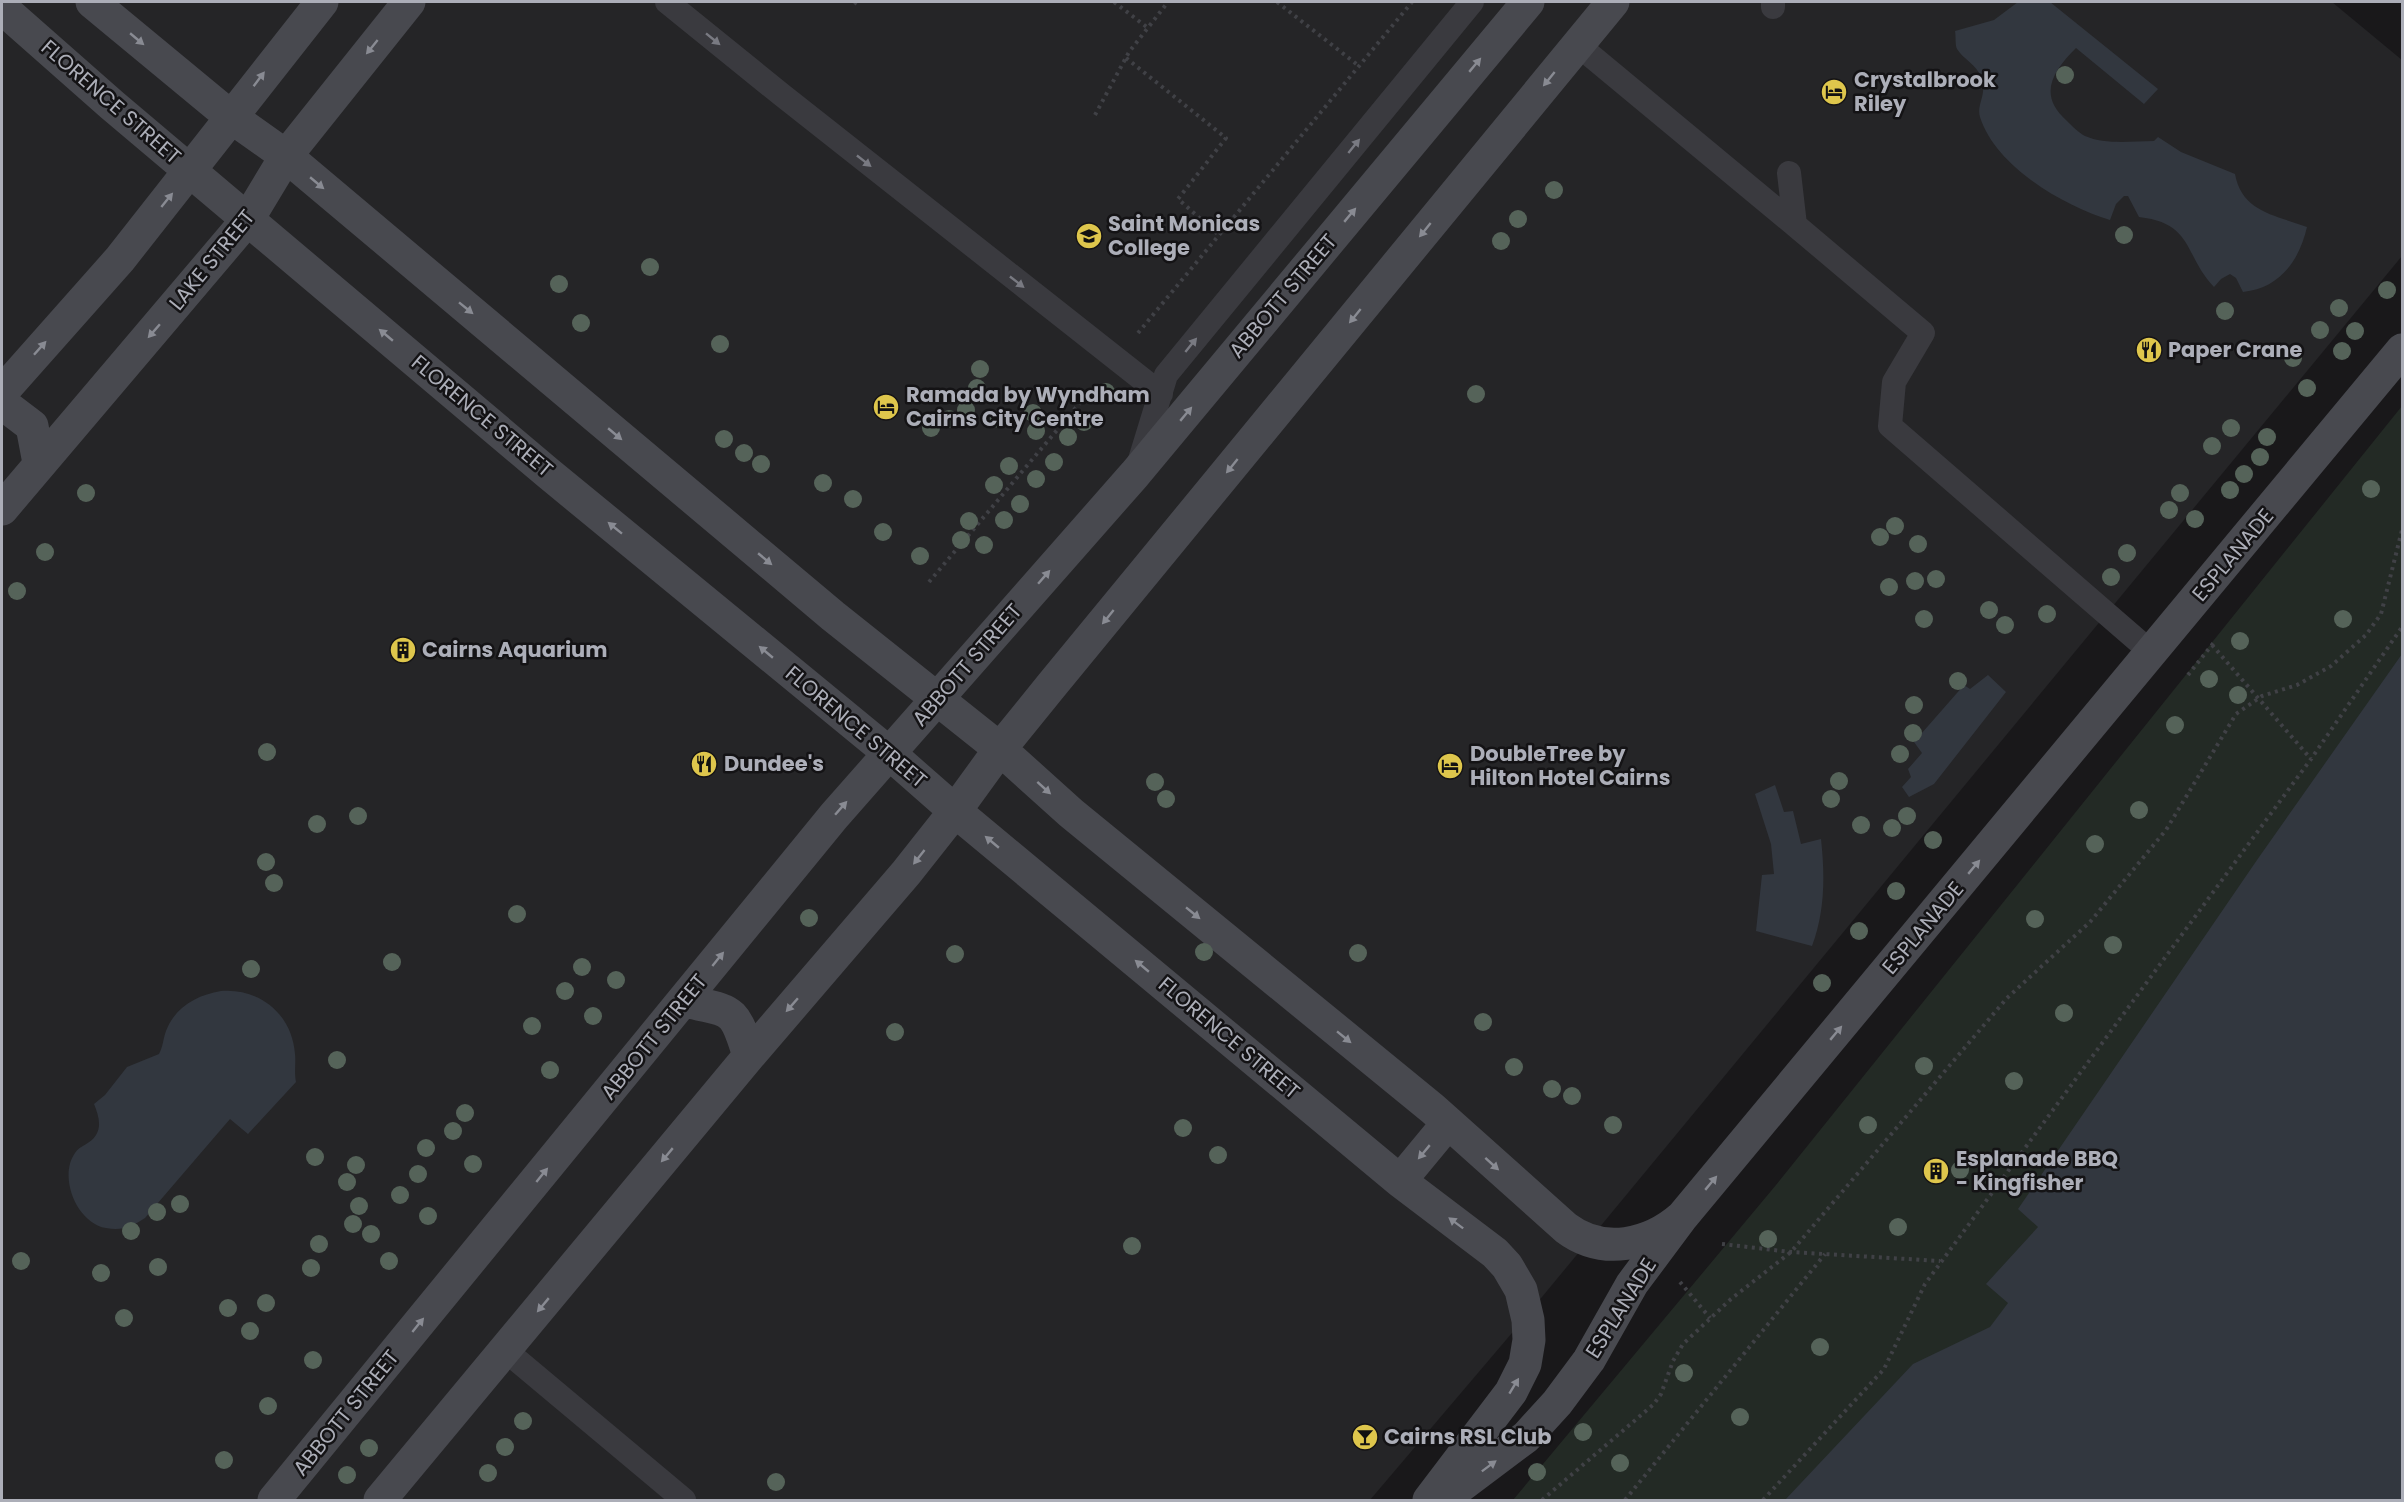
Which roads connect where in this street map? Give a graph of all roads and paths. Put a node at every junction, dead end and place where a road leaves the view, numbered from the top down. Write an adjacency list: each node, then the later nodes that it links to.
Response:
1 (92, 2): 18 (street, one-way to 18)
2 (322, 2): 18 (street, one-way to 2)
3 (409, 2): 19 (street, LAKE STREET, one-way to 19)
4 (667, 2): 26 (lane, one-way to 26)
5 (1114, 2): 13 (path)
6 (1168, 2): 13 (path)
7 (1277, 2): 16 (path)
8 (1412, 2): 16 (path)
9 (1472, 2): 28 (lane, one-way to 9)
10 (1528, 2): 31 (street, ABBOTT STREET, one-way to 10)
11 (1613, 2): 14 (street)
12 (2, 8): 20 (street, FLORENCE STREET)
13 (1148, 28): 15 (path)
14 (1578, 45): 23 (lane); 40 (street, one-way to 40)
15 (1126, 58): 17 (path); 24 (path)
16 (1359, 66): 24 (path)
17 (1095, 115)
18 (231, 117): 19 (street); 20 (street)
19 (286, 156): 22 (street, LAKE STREET); 38 (street, one-way to 38)
20 (190, 171): 22 (street, FLORENCE STREET); 27 (street, one-way to 20)
21 (1789, 173): 23 (lane)
22 (248, 219): 30 (street, LAKE STREET, one-way to 30); 41 (street, FLORENCE STREET, one-way to 22)
23 (1795, 225): 37 (lane)
24 (1220, 236): 26 (path)
25 (2403, 350): 37 (street, ESPLANADE)
26 (1116, 359): 28 (lane); 34 (path)
27 (2, 392)
28 (1161, 394): 31 (lane)
29 (2, 407): 30 (street)
30 (39, 462): 32 (street, LAKE STREET)
31 (1135, 474): 38 (street, ABBOTT STREET, one-way to 31)
32 (2, 509)
33 (2403, 530): 39 (path)
34 (929, 582)
35 (2403, 627): 42 (path)
36 (2212, 645): 39 (path)
37 (2152, 653): 48 (street, ESPLANADE, one-way to 37)
38 (936, 699): 40 (street); 41 (street, ABBOTT STREET)
39 (2257, 700): 42 (path); 50 (path)
40 (1000, 750): 43 (street); 46 (street, one-way to 46)
41 (889, 753): 43 (street, FLORENCE STREET); 44 (street, ABBOTT STREET, one-way to 41)
42 (2311, 759): 52 (path)
43 (955, 811): 45 (street, one-way to 45); 47 (street, FLORENCE STREET, one-way to 43)
44 (684, 1001): 45 (street); 56 (street, ABBOTT STREET, one-way to 44)
45 (749, 1056): 55 (street, one-way to 55)
46 (1448, 1123): 47 (street, one-way to 47); 48 (street, one-way to 48)
47 (1400, 1181): 59 (street, FLORENCE STREET, one-way to 47)
48 (1682, 1217): 60 (street, ESPLANADE, one-way to 48)
49 (1722, 1244): 50 (path)
50 (1791, 1252): 51 (path); 54 (path)
51 (1825, 1254): 52 (path); 62 (path)
52 (1941, 1261): 63 (path)
53 (1680, 1282): 54 (path)
54 (1710, 1318): 61 (path)
55 (506, 1350): 57 (street); 58 (lane)
56 (274, 1500)
57 (380, 1500)
58 (684, 1500)
59 (1429, 1500)
60 (1442, 1500)
61 (1542, 1500)
62 (1624, 1500)
63 (1763, 1500)

